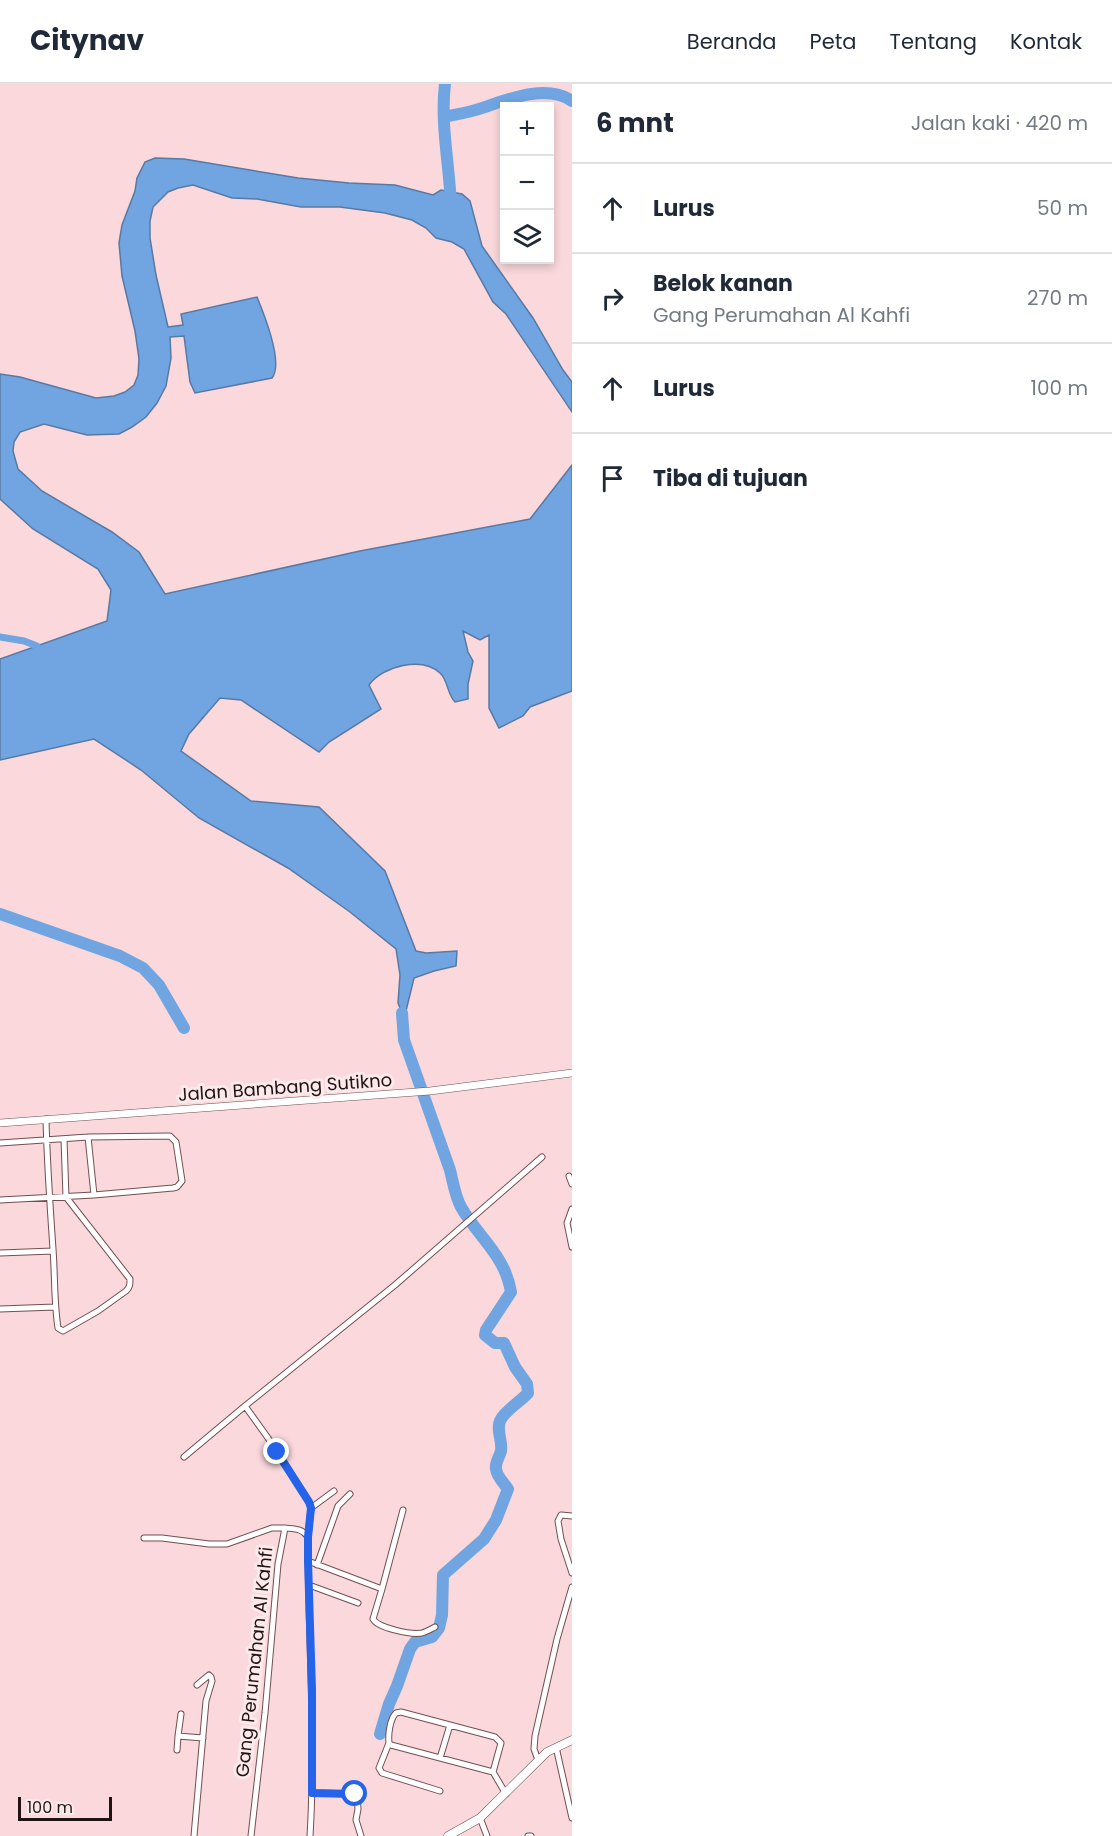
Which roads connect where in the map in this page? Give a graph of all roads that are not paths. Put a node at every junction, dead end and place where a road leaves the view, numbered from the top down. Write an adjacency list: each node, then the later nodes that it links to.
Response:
1 (572, 1073): 2 (street, Jalan Bambang Sutikno)
2 (46, 1119): 3 (street, Jalan Bambang Sutikno); 6 (street)
3 (0, 1123)
4 (88, 1137): 5 (street); 11 (street); 11 (street)
5 (64, 1139): 6 (street); 13 (street)
6 (47, 1140): 7 (street); 12 (street)
7 (0, 1143)
8 (542, 1156): 21 (street)
9 (569, 1176): 10 (street)
10 (572, 1184)
11 (94, 1195): 13 (street)
12 (48, 1197): 13 (street); 14 (street); 17 (street)
13 (66, 1197): 19 (street)
14 (0, 1200)
15 (572, 1209): 16 (street)
16 (572, 1247)
17 (53, 1251): 18 (street); 19 (street)
18 (0, 1253)
19 (55, 1307): 20 (street)
20 (0, 1309)
21 (245, 1406): 22 (street); 25 (street)
22 (184, 1458)
23 (334, 1491): 25 (street)
24 (350, 1494): 32 (street)
25 (311, 1508): 29 (street)
26 (403, 1510): 36 (street)
27 (572, 1516): 33 (street)
28 (285, 1528): 29 (street, Gang Perumahan Al Kahfi); 30 (street); 59 (street, Gang Perumahan Al Kahfi)
29 (308, 1537): 31 (street)
30 (144, 1538)
31 (308, 1561): 32 (street); 34 (street)
32 (317, 1565): 36 (street)
33 (572, 1573)
34 (309, 1585): 38 (street); 53 (street)
35 (572, 1587): 37 (street)
36 (382, 1589): 39 (street)
37 (570, 1600): 50 (street)
38 (358, 1603)
39 (435, 1627)
40 (197, 1685): 44 (street)
41 (181, 1714): 43 (street)
42 (450, 1725): 46 (street); 49 (street); 51 (street)
43 (178, 1736): 44 (street); 48 (street)
44 (203, 1738): 58 (street)
45 (572, 1740): 47 (main road)
46 (388, 1743): 49 (street); 52 (street)
47 (556, 1747): 50 (main road); 56 (street)
48 (177, 1750)
49 (440, 1758): 51 (street)
50 (538, 1760): 54 (main road)
51 (493, 1772): 54 (street)
52 (440, 1791)
53 (312, 1793): 60 (street); 61 (street)
54 (506, 1794): 55 (main road)
55 (480, 1818): 57 (main road); 63 (street)
56 (572, 1818)
57 (457, 1833): 62 (main road)
58 (194, 1836)
59 (251, 1836)
60 (310, 1836)
61 (361, 1836)
62 (448, 1836)
63 (487, 1836)

